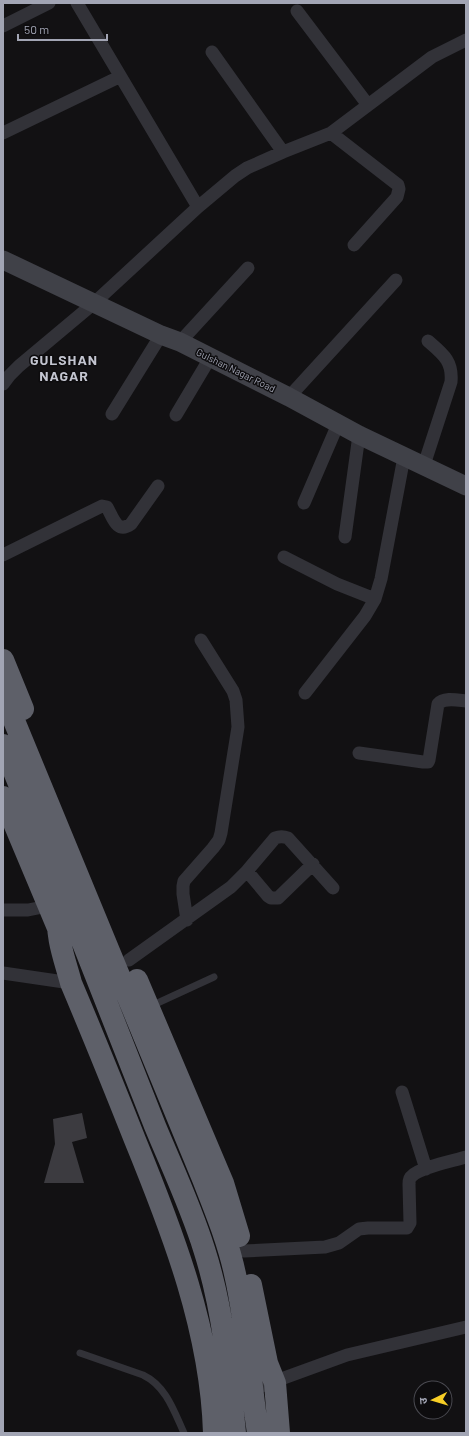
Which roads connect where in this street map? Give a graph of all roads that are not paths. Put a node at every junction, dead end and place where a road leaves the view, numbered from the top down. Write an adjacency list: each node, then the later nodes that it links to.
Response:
1 (49, 3): 4 (street)
2 (77, 3): 7 (street)
3 (297, 11): 8 (street)
4 (3, 26)
5 (466, 40): 8 (street)
6 (212, 52): 11 (street)
7 (119, 77): 9 (street); 12 (street)
8 (368, 105): 10 (street)
9 (3, 133)
10 (331, 133): 11 (street); 13 (street)
11 (283, 152): 12 (street)
12 (198, 207): 17 (street)
13 (354, 245)
14 (3, 260): 17 (street, Gulshan Nagar Road)
15 (248, 268): 20 (street)
16 (396, 280): 23 (street)
17 (93, 304): 18 (street, Gulshan Nagar Road); 22 (street)
18 (161, 335): 20 (street, Gulshan Nagar Road); 24 (street)
19 (428, 341): 29 (street)
20 (180, 342): 21 (street, Gulshan Nagar Road)
21 (210, 358): 23 (street, Gulshan Nagar Road); 25 (street)
22 (3, 384)
23 (289, 397): 26 (street, Gulshan Nagar Road)
24 (112, 414)
25 (176, 415)
26 (338, 424): 27 (street, Gulshan Nagar Road); 32 (street)
27 (359, 435): 28 (street, Gulshan Nagar Road); 33 (street)
28 (404, 457): 29 (street, Gulshan Nagar Road); 36 (street)
29 (424, 465): 31 (street, Gulshan Nagar Road)
30 (158, 486): 34 (street)
31 (466, 486)
32 (304, 503)
33 (345, 537)
34 (3, 555)
35 (284, 557): 36 (street)
36 (375, 599): 39 (street)
37 (201, 640): 50 (street)
38 (3, 660): 51 (highway)
39 (305, 693)
40 (3, 694): 55 (highway)
41 (466, 701): 43 (street)
42 (3, 745): 48 (highway)
43 (359, 754)
44 (3, 797): 48 (highway)
45 (313, 864): 46 (street); 46 (street); 47 (street)
46 (247, 871): 50 (street)
47 (334, 888)
48 (57, 901): 49 (street); 54 (highway); 67 (highway)
49 (3, 910)
50 (187, 920): 51 (street)
51 (129, 960): 55 (highway)
52 (3, 973): 54 (street)
53 (214, 977): 55 (lane)
54 (71, 983): 66 (highway)
55 (142, 1011): 59 (highway); 61 (highway)
56 (402, 1092): 58 (street)
57 (466, 1158): 58 (street)
58 (426, 1169): 59 (street)
59 (244, 1251): 63 (highway)
60 (466, 1327): 63 (street)
61 (245, 1331): 63 (highway); 64 (highway)
62 (80, 1353): 65 (lane)
63 (271, 1373): 64 (street); 69 (highway)
64 (251, 1390): 68 (highway)
65 (184, 1433)
66 (214, 1433)
67 (235, 1433)
68 (258, 1433)
69 (279, 1433)

